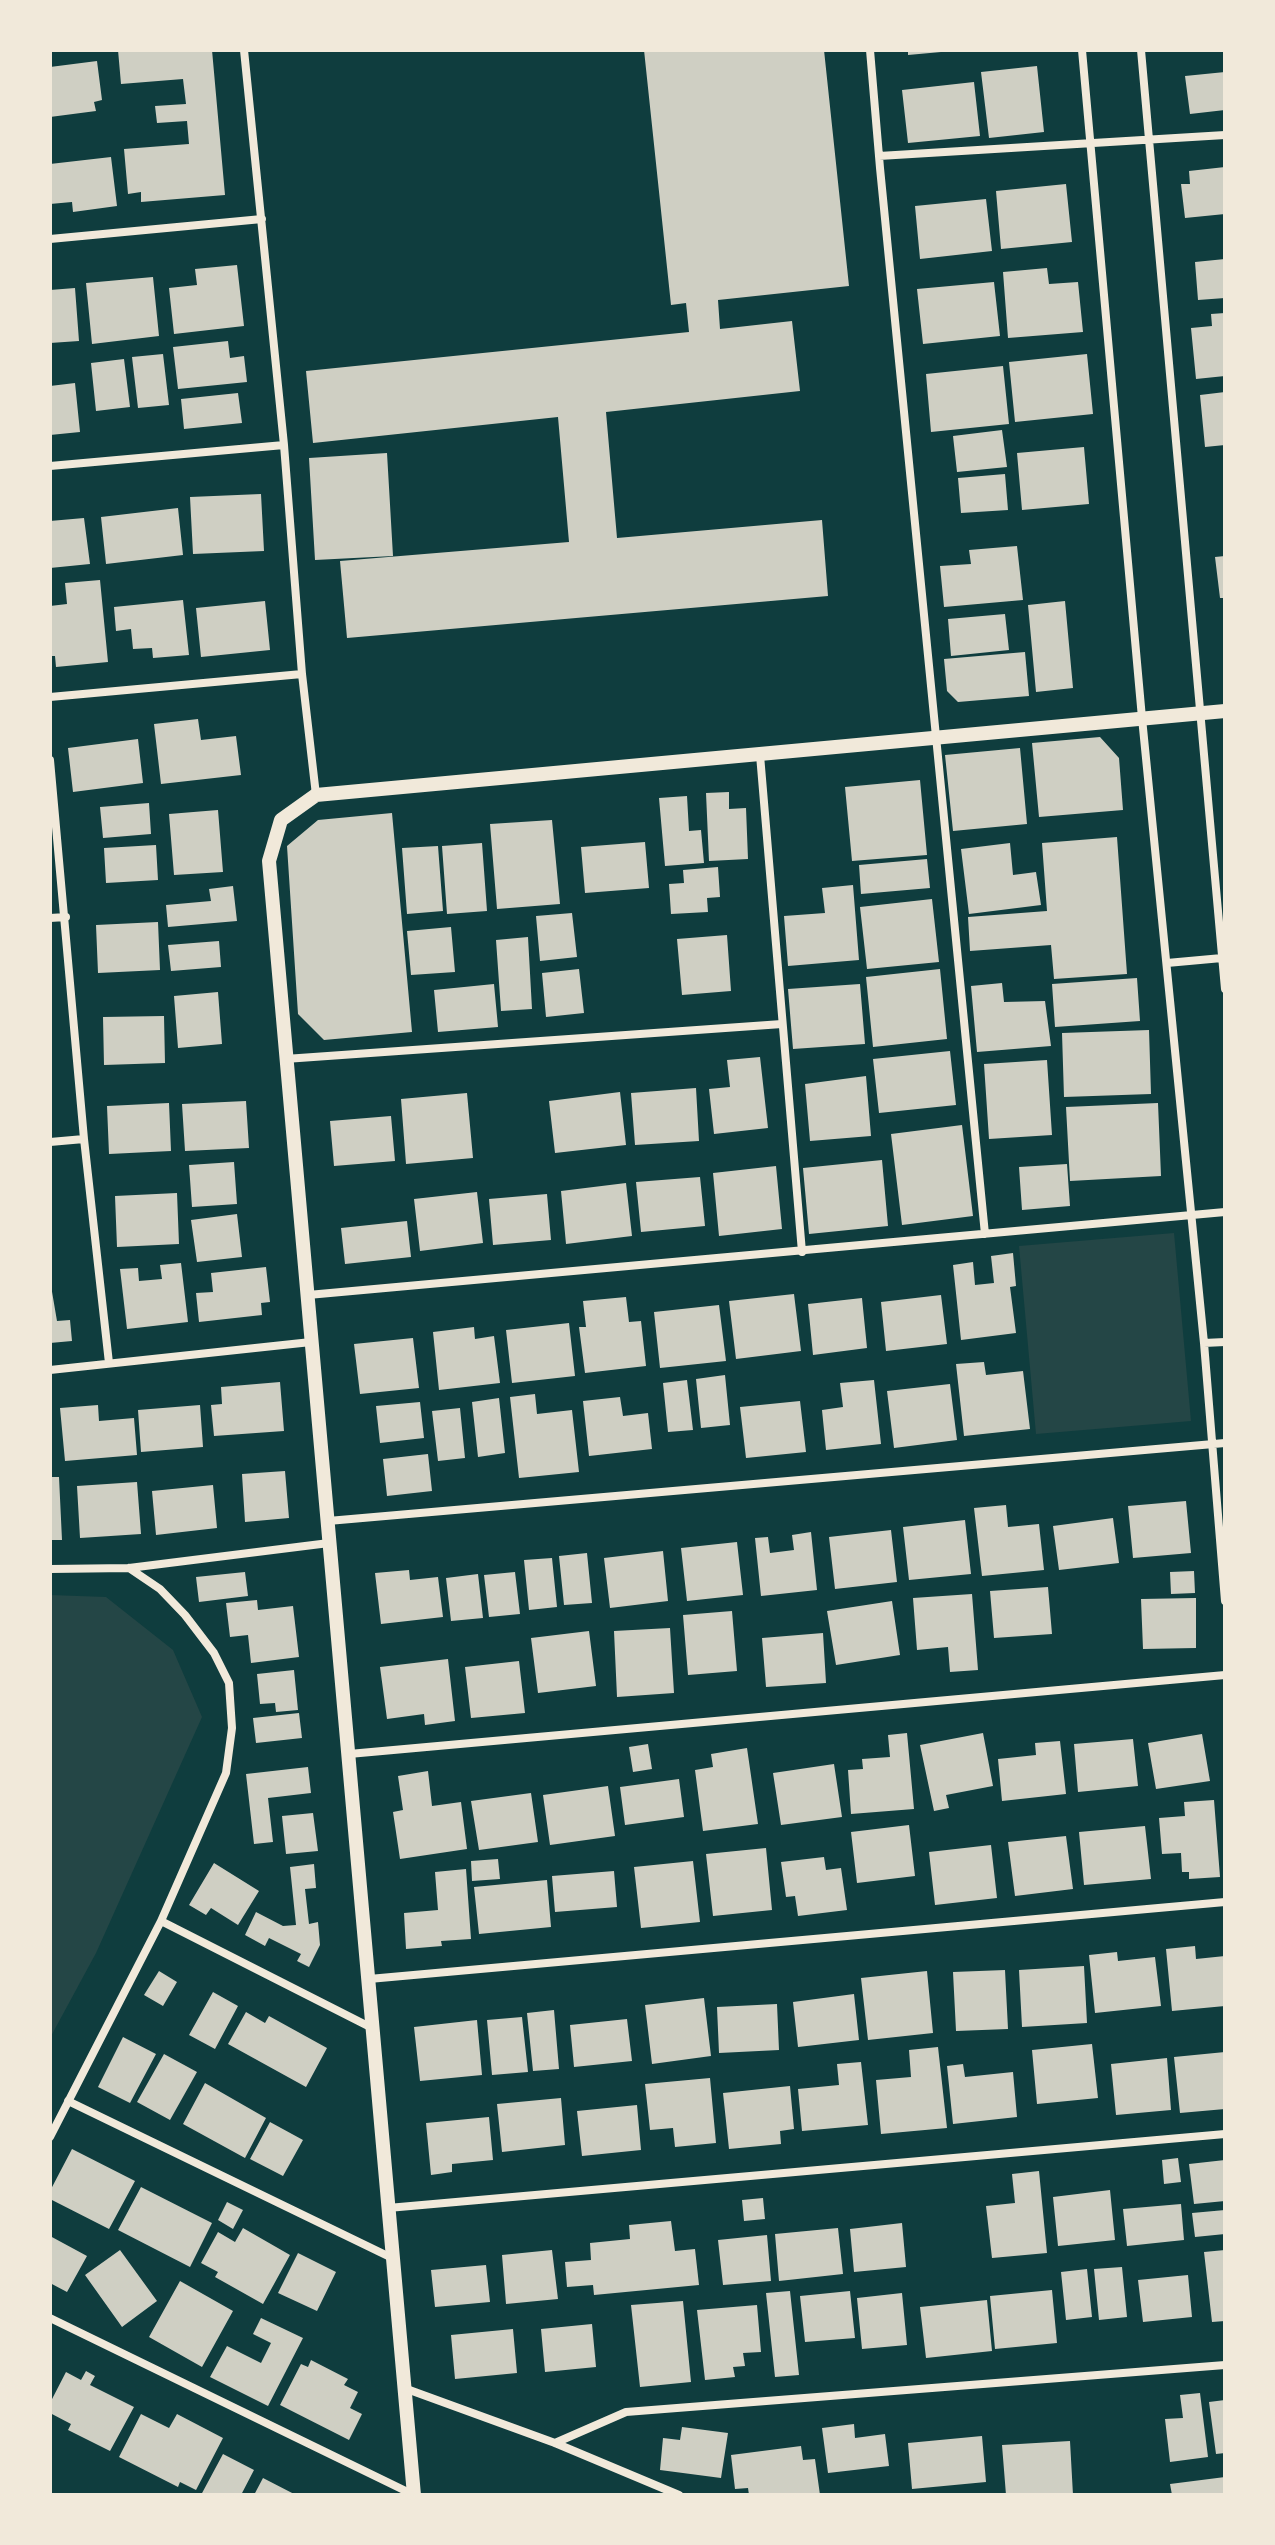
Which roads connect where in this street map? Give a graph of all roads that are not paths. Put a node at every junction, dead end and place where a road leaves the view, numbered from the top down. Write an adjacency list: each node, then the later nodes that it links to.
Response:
1 (244, 50): 9 (street)
2 (870, 50): 8 (street)
3 (1082, 50): 7 (street)
4 (1141, 50): 6 (street)
5 (1225, 135): 6 (street)
6 (1149, 141): 7 (street); 16 (street)
7 (1089, 143): 8 (street); 17 (street)
8 (879, 156): 18 (street)
9 (262, 219): 10 (street); 11 (street)
10 (50, 239)
11 (284, 445): 12 (street); 13 (street)
12 (50, 466)
13 (302, 674): 14 (street); 21 (street)
14 (50, 697)
15 (1225, 711): 16 (street)
16 (1202, 713): 17 (street); 24 (street)
17 (1142, 718): 18 (street); 25 (street)
18 (938, 737): 19 (street); 33 (street)
19 (760, 755): 21 (street); 27 (street)
20 (50, 760): 22 (street)
21 (316, 795): 28 (street)
22 (66, 917): 23 (street); 29 (street)
23 (50, 918)
24 (1222, 958): 25 (street); 26 (street)
25 (1167, 963): 32 (street)
26 (1225, 989)
27 (782, 1024): 28 (street); 34 (street)
28 (285, 1059): 35 (street)
29 (84, 1139): 30 (street); 39 (street)
30 (50, 1142)
31 (1225, 1212): 32 (street)
32 (1191, 1216): 33 (street); 38 (street)
33 (985, 1234): 34 (street)
34 (802, 1252): 35 (street)
35 (308, 1295): 36 (street)
36 (311, 1342): 39 (street); 43 (street)
37 (1225, 1342): 38 (street)
38 (1204, 1343): 42 (street)
39 (109, 1363): 40 (street)
40 (50, 1370)
41 (1225, 1443): 42 (street)
42 (1213, 1445): 43 (street); 47 (street)
43 (328, 1521): 44 (street)
44 (329, 1543): 45 (street); 49 (street)
45 (129, 1568): 46 (street); 51 (street)
46 (50, 1569)
47 (1225, 1601)
48 (1225, 1675): 49 (street)
49 (349, 1754): 52 (street)
50 (1225, 1902): 52 (street)
51 (161, 1921): 53 (street); 54 (street)
52 (369, 1979): 53 (street)
53 (372, 2028): 57 (street)
54 (68, 2101): 56 (street); 58 (street)
55 (1225, 2134): 57 (street)
56 (50, 2137)
57 (388, 2208): 58 (street)
58 (392, 2258): 61 (street)
59 (50, 2318): 63 (street)
60 (1225, 2365): 62 (street)
61 (403, 2388): 62 (street); 63 (street)
62 (555, 2443): 64 (street)
63 (414, 2495)
64 (679, 2495)

